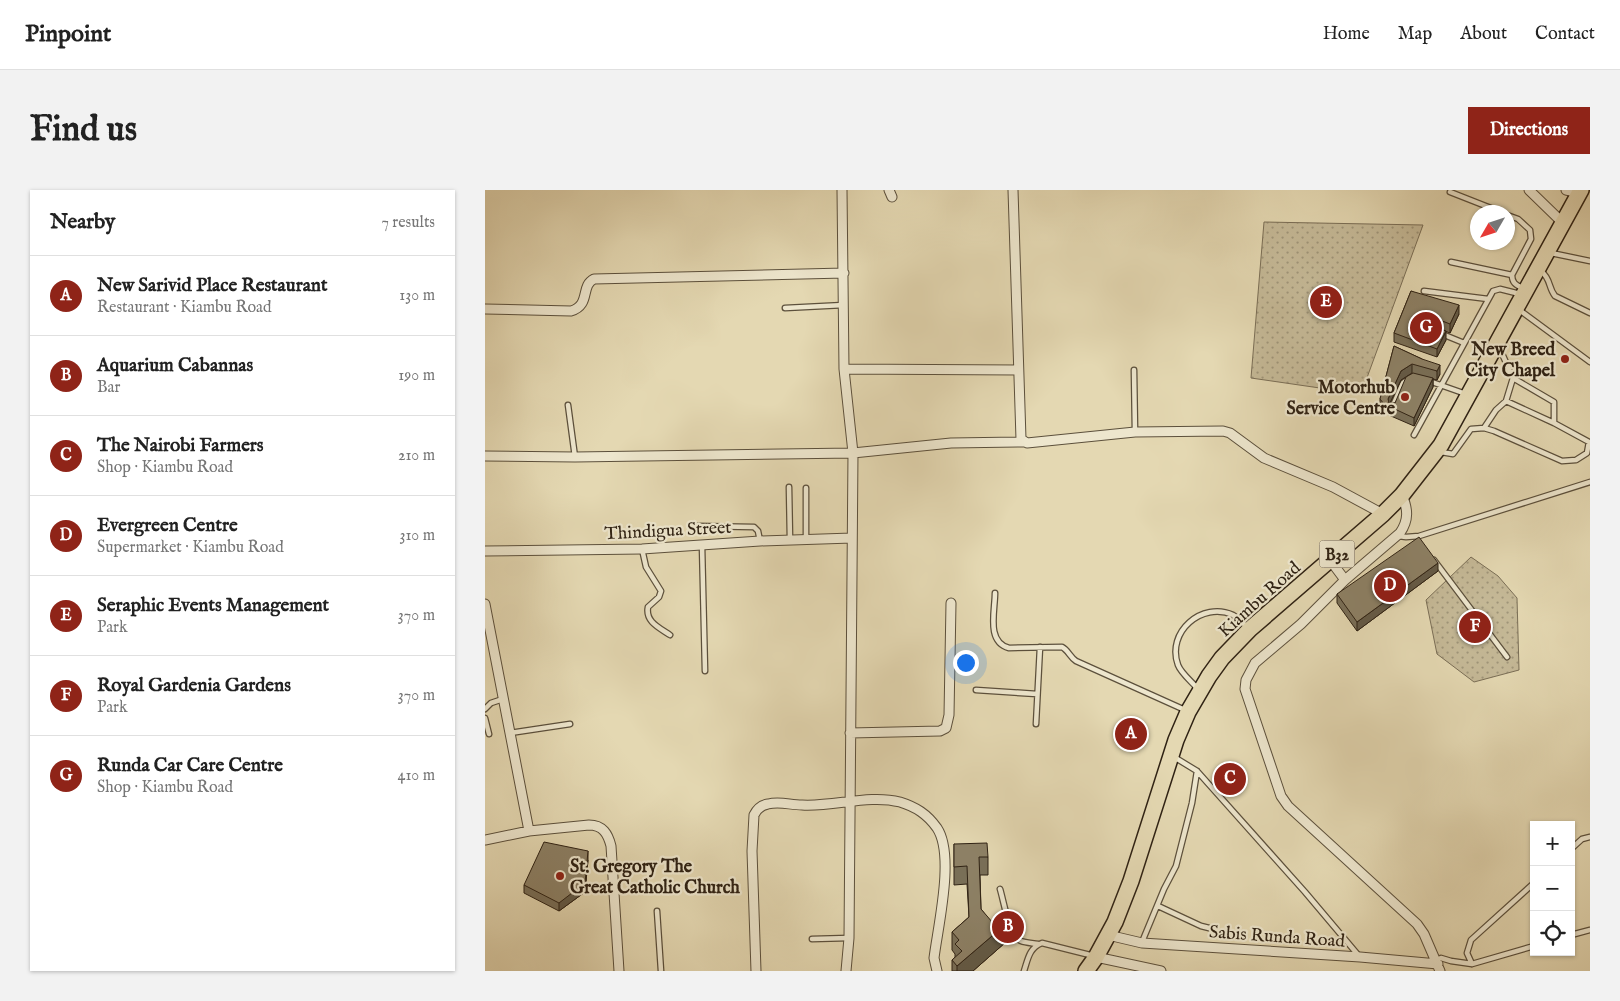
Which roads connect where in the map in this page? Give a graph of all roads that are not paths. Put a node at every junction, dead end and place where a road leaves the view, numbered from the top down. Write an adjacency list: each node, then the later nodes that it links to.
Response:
1 (842, 190): 13 (street)
2 (1013, 190): 27 (street)
3 (1529, 190): 8 (street)
4 (1575, 191): 8 (highway, Kiambu Road / B32)
5 (1450, 192): 6 (lane)
6 (1483, 205)
7 (1515, 219): 14 (lane)
8 (1563, 223): 9 (highway, Kiambu Road / B32)
9 (1547, 252): 10 (lane); 12 (highway, Kiambu Road / B32)
10 (1590, 261)
11 (1451, 262): 14 (lane)
12 (1538, 268): 16 (highway, Kiambu Road / B32); 21 (lane)
13 (843, 273): 18 (street); 20 (street)
14 (1512, 275): 16 (lane)
15 (1424, 291): 17 (lane)
16 (1522, 297): 17 (lane); 24 (highway, Kiambu Road / B32); 25 (lane)
17 (1488, 300): 23 (lane)
18 (844, 306): 19 (lane); 26 (street)
19 (785, 308)
20 (485, 309)
21 (1590, 313)
22 (1437, 332): 23 (lane)
23 (1464, 343): 32 (lane)
24 (1497, 343): 30 (lane); 33 (highway, Kiambu Road / B32)
25 (1590, 362)
26 (844, 369): 27 (street); 43 (street)
27 (1018, 370): 41 (street)
28 (1134, 370): 39 (lane)
29 (1412, 377): 36 (lane)
30 (1513, 378): 34 (lane); 37 (lane)
31 (1426, 380): 32 (lane)
32 (1441, 385): 33 (lane); 40 (lane)
33 (1468, 395): 42 (highway, Kiambu Road / B32)
34 (1507, 401): 37 (lane); 38 (lane)
35 (568, 404): 45 (lane)
36 (1392, 409)
37 (1553, 423): 38 (lane)
38 (1484, 428): 42 (lane)
39 (1135, 432): 41 (street); 50 (street)
40 (1414, 435)
41 (1024, 442): 43 (street)
42 (1437, 451): 49 (highway, Kiambu Road / B32)
43 (853, 453): 45 (street); 53 (street)
44 (485, 456): 45 (street)
45 (575, 457)
46 (1590, 482): 52 (lane)
47 (789, 487): 54 (lane)
48 (806, 488): 55 (lane)
49 (1402, 495): 50 (highway, Kiambu Road / B32); 52 (street)
50 (1383, 514): 61 (highway, Kiambu Road / B32)
51 (696, 526): 56 (lane)
52 (1397, 536): 62 (street)
53 (852, 538): 55 (street, Thindigua Street); 80 (street)
54 (790, 540): 55 (street, Thindigua Street); 56 (street, Thindigua Street)
55 (806, 540)
56 (760, 541): 57 (street, Thindigua Street)
57 (702, 545): 58 (street, Thindigua Street); 70 (lane)
58 (642, 549): 59 (street, Thindigua Street); 67 (lane)
59 (485, 551)
60 (1430, 554): 69 (lane)
61 (1330, 560): 62 (street); 66 (highway, Kiambu Road / B32)
62 (1345, 580): 106 (street)
63 (995, 593): 68 (lane)
64 (951, 603): 80 (street)
65 (485, 604): 74 (street)
66 (1250, 629): 72 (highway, Kiambu Road / B32); 72 (lane)
67 (670, 635)
68 (1040, 647): 73 (lane); 76 (lane)
69 (1507, 657)
70 (705, 671)
71 (976, 690): 73 (lane)
72 (1200, 691): 76 (highway, Kiambu Road / B32)
73 (1037, 694): 79 (lane)
74 (503, 699): 75 (lane); 82 (street)
75 (485, 709)
76 (1188, 712): 83 (highway, Kiambu Road / B32)
77 (485, 718): 81 (lane)
78 (570, 724): 82 (lane)
79 (1036, 724)
80 (850, 733): 85 (street)
81 (489, 734)
82 (510, 734): 86 (street)
83 (1171, 755): 84 (lane); 97 (highway, Kiambu Road / B32)
84 (1197, 771): 92 (lane); 104 (lane)
85 (849, 802): 98 (street); 109 (street); 111 (street)
86 (529, 831): 88 (street); 107 (street)
87 (1590, 837): 89 (lane)
88 (485, 840)
89 (1575, 846)
90 (1530, 888): 105 (lane)
91 (1000, 889): 100 (lane)
92 (1158, 906): 94 (lane); 101 (lane)
93 (657, 911): 108 (lane)
94 (1209, 928)
95 (1590, 930): 96 (lane)
96 (1575, 934)
97 (1108, 935): 101 (street, Sabis Runda Road); 103 (highway, Kiambu Road / B32)
98 (849, 938): 99 (lane); 110 (street)
99 (812, 939)
100 (1039, 944): 103 (lane); 112 (lane)
101 (1142, 944): 104 (street, Sabis Runda Road)
102 (1530, 947): 105 (lane)
103 (1096, 957): 113 (highway, Kiambu Road / B32); 114 (street)
104 (1360, 957): 106 (street, Sabis Runda Road)
105 (1472, 964): 106 (lane)
106 (1438, 965)
107 (619, 971)
108 (661, 971)
109 (756, 971)
110 (847, 971)
111 (937, 971)
112 (1024, 971)
113 (1086, 971)
114 (1161, 971)

